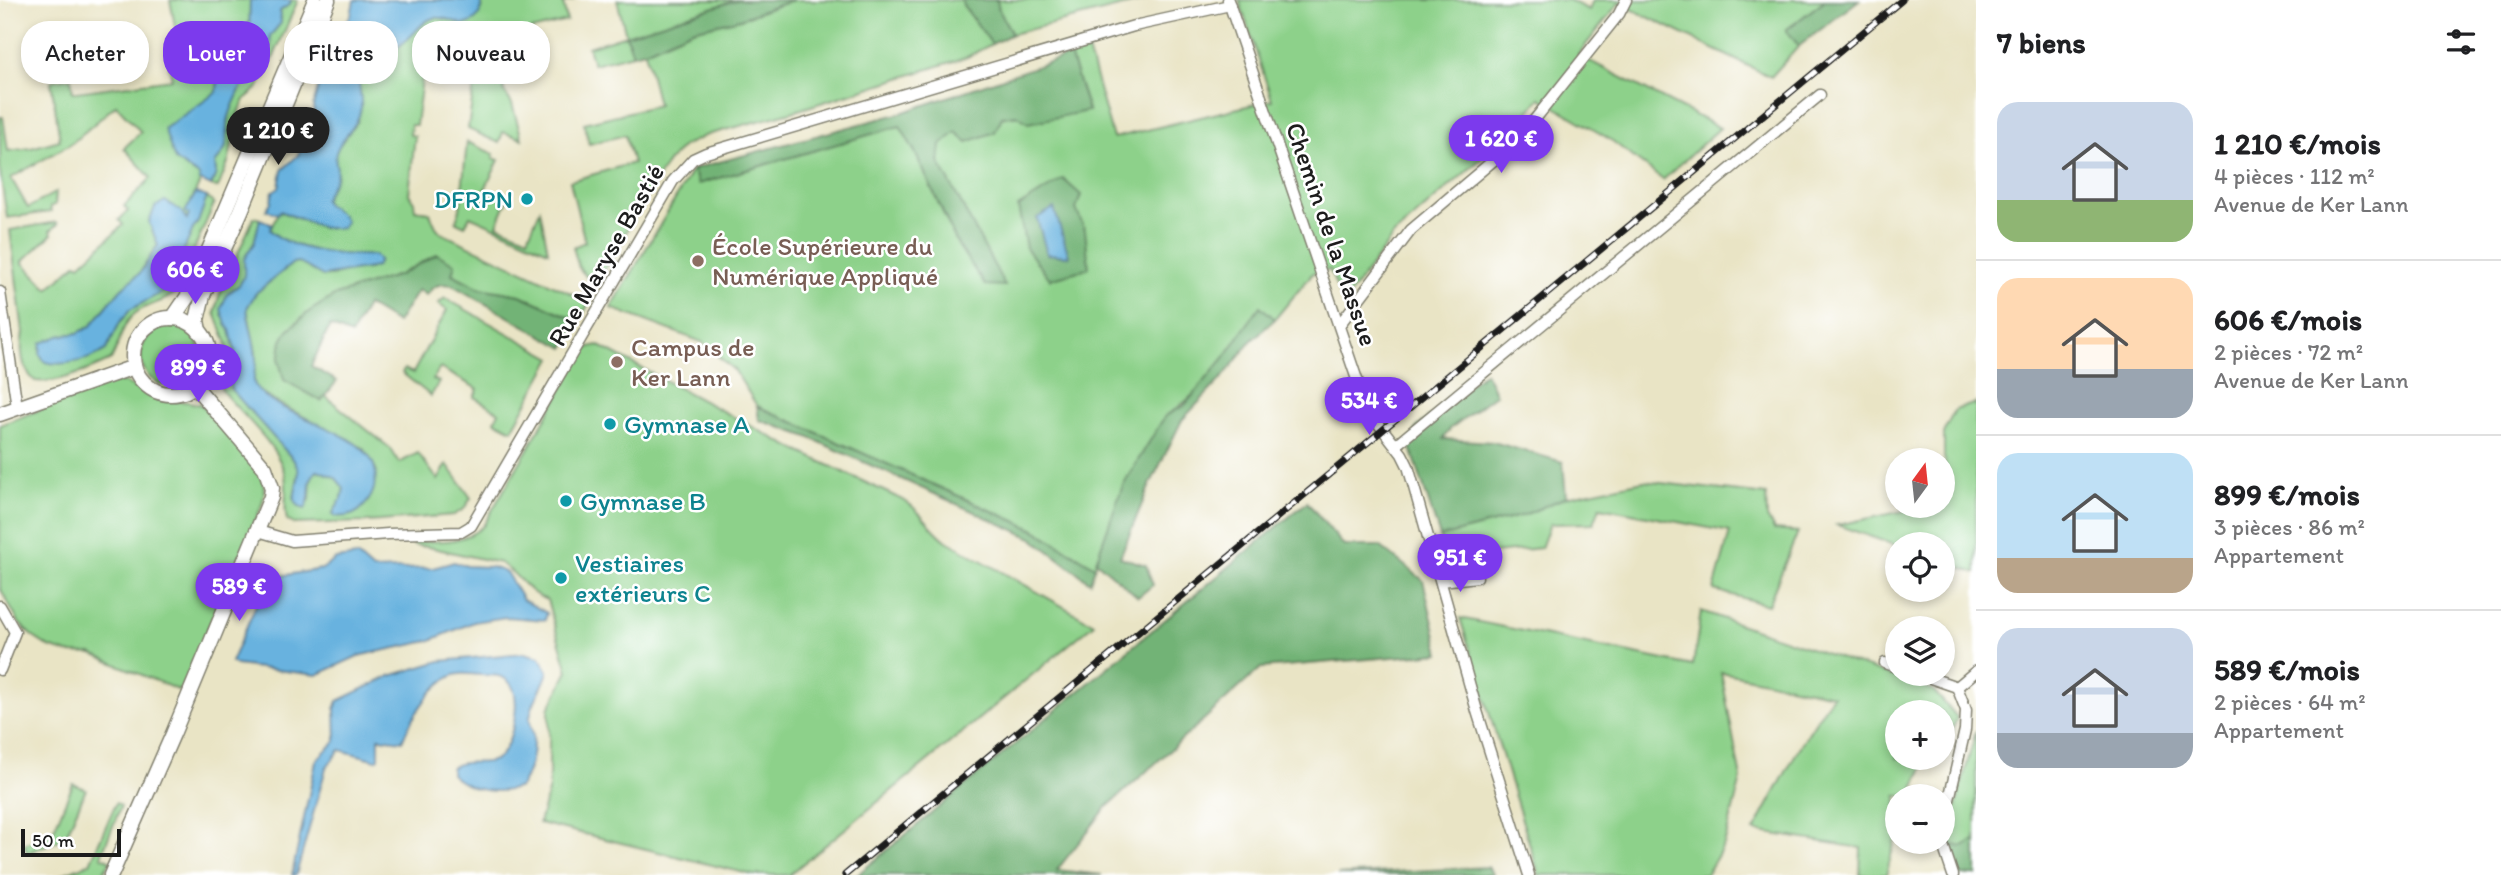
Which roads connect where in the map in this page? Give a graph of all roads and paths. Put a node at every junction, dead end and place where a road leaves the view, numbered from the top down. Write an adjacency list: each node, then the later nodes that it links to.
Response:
1 (315, 0): 7 (street)
2 (328, 0): 9 (street)
3 (1626, 0): 8 (street)
4 (1229, 2): 8 (street, Chemin de la Massue); 15 (street, Rue Maryse Bastié)
5 (1820, 95): 14 (street)
6 (0, 292): 12 (street)
7 (173, 318): 9 (street); 10 (street)
8 (1340, 324): 14 (street, Chemin de la Massue)
9 (199, 331): 11 (street)
10 (134, 367): 11 (street); 12 (street)
11 (194, 386): 15 (street)
12 (17, 407): 13 (street)
13 (0, 414)
14 (1396, 445): 17 (street, Chemin de la Massue)
15 (258, 531): 25 (street)
16 (1477, 577): 17 (street)
17 (1441, 580): 26 (street, Chemin de la Massue)
18 (0, 606): 19 (street)
19 (0, 670)
20 (1976, 670): 22 (street)
21 (1954, 686): 22 (street)
22 (1957, 687): 23 (street)
23 (1953, 784)
24 (1946, 854): 27 (street)
25 (111, 875)
26 (1529, 875)
27 (1953, 875)

